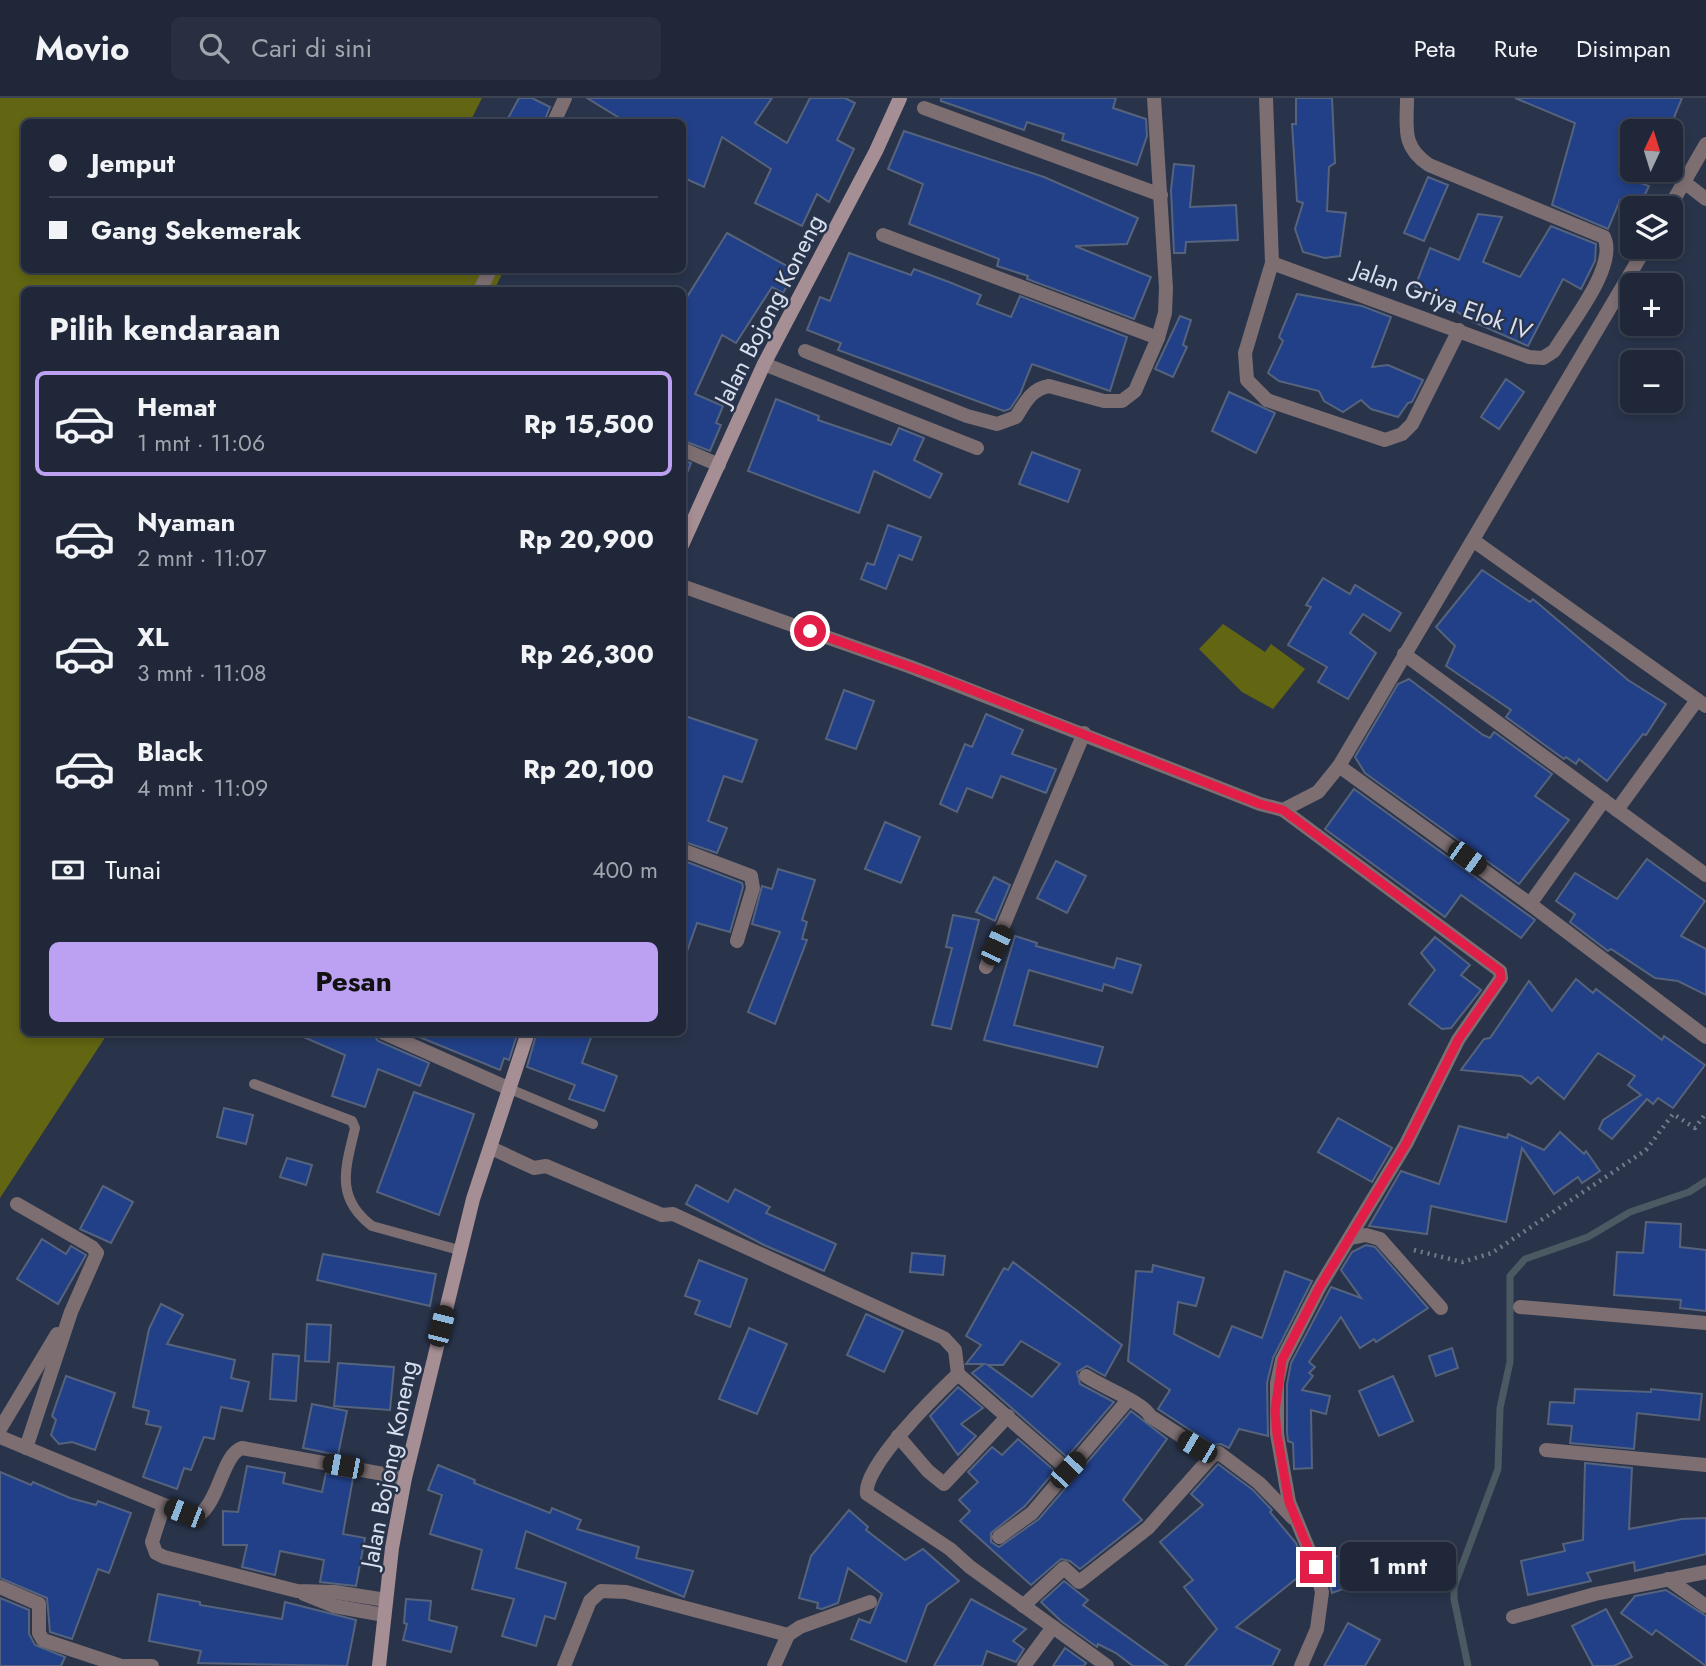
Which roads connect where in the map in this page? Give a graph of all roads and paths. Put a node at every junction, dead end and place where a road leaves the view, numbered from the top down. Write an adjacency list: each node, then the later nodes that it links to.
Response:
1 (565, 98): 7 (street)
2 (900, 98): 19 (street, Jalan Bojong Koneng)
3 (1154, 98): 10 (street)
4 (1266, 98): 15 (street)
5 (1407, 98): 16 (street, Jalan Griya Elok IV)
6 (924, 108): 10 (street)
7 (555, 119)
8 (1706, 144): 9 (street)
9 (1684, 182): 11 (street); 12 (street)
10 (1161, 195): 17 (street)
11 (1676, 196)
12 (1706, 199)
13 (883, 235): 17 (street)
14 (1639, 259): 24 (street)
15 (1272, 263): 16 (street, Jalan Griya Elok IV); 16 (street)
16 (1459, 330)
17 (1158, 338): 18 (street)
18 (805, 351)
19 (764, 364): 20 (street); 22 (street, Jalan Bojong Koneng)
20 (977, 448)
21 (686, 451): 22 (street)
22 (719, 465): 23 (street, Jalan Bojong Koneng)
23 (686, 536)
24 (1474, 541): 26 (street); 27 (street)
25 (686, 587): 28 (street)
26 (1404, 654): 29 (street); 30 (street)
27 (1701, 703): 32 (street)
28 (1084, 733): 31 (street); 37 (street)
29 (1339, 766): 31 (street); 35 (street)
30 (1604, 800): 32 (street); 35 (street)
31 (1283, 810): 47 (street)
32 (1617, 810): 34 (street)
33 (686, 852): 36 (street)
34 (1706, 875)
35 (1530, 904): 40 (street)
36 (737, 941)
37 (986, 967)
38 (391, 1036): 42 (street)
39 (527, 1036): 42 (street, Jalan Bojong Koneng)
40 (1706, 1037)
41 (254, 1084): 49 (lane)
42 (510, 1089): 44 (lane); 45 (street, Jalan Bojong Koneng)
43 (1706, 1114): 48 (path)
44 (593, 1124)
45 (491, 1148): 49 (street, Jalan Bojong Koneng); 54 (street)
46 (17, 1204): 52 (street)
47 (1351, 1238): 48 (street); 68 (street)
48 (1380, 1239): 51 (street)
49 (459, 1250): 66 (street, Jalan Bojong Koneng)
50 (1520, 1307): 53 (street)
51 (1441, 1308)
52 (71, 1312): 58 (street); 61 (street)
53 (1706, 1323)
54 (958, 1374): 57 (street); 59 (street)
55 (1086, 1376): 56 (street)
56 (1128, 1400): 63 (street); 65 (street)
57 (1008, 1416): 59 (street); 65 (street)
58 (0, 1429)
59 (898, 1436): 74 (street)
60 (0, 1437): 61 (street)
61 (26, 1448): 67 (street)
62 (1546, 1450): 64 (street)
63 (1212, 1456): 68 (street); 74 (street)
64 (1706, 1465)
65 (1068, 1470): 69 (street)
66 (405, 1478): 67 (street); 76 (street, Jalan Bojong Koneng)
67 (164, 1505): 76 (street)
68 (1298, 1524): 87 (street)
69 (999, 1537)
70 (1706, 1572): 71 (street)
71 (1668, 1579): 75 (street); 77 (street)
72 (0, 1587): 80 (street)
73 (870, 1602): 79 (street)
74 (1023, 1606): 78 (street)
75 (1706, 1606)
76 (385, 1608): 82 (street, Jalan Bojong Koneng)
77 (1513, 1617)
78 (1053, 1628): 85 (street); 86 (street)
79 (788, 1635): 83 (street); 84 (street)
80 (123, 1666): 81 (street)
81 (152, 1666)
82 (379, 1666)
83 (565, 1666)
84 (775, 1666)
85 (1024, 1666)
86 (1107, 1666)
87 (1301, 1666)

